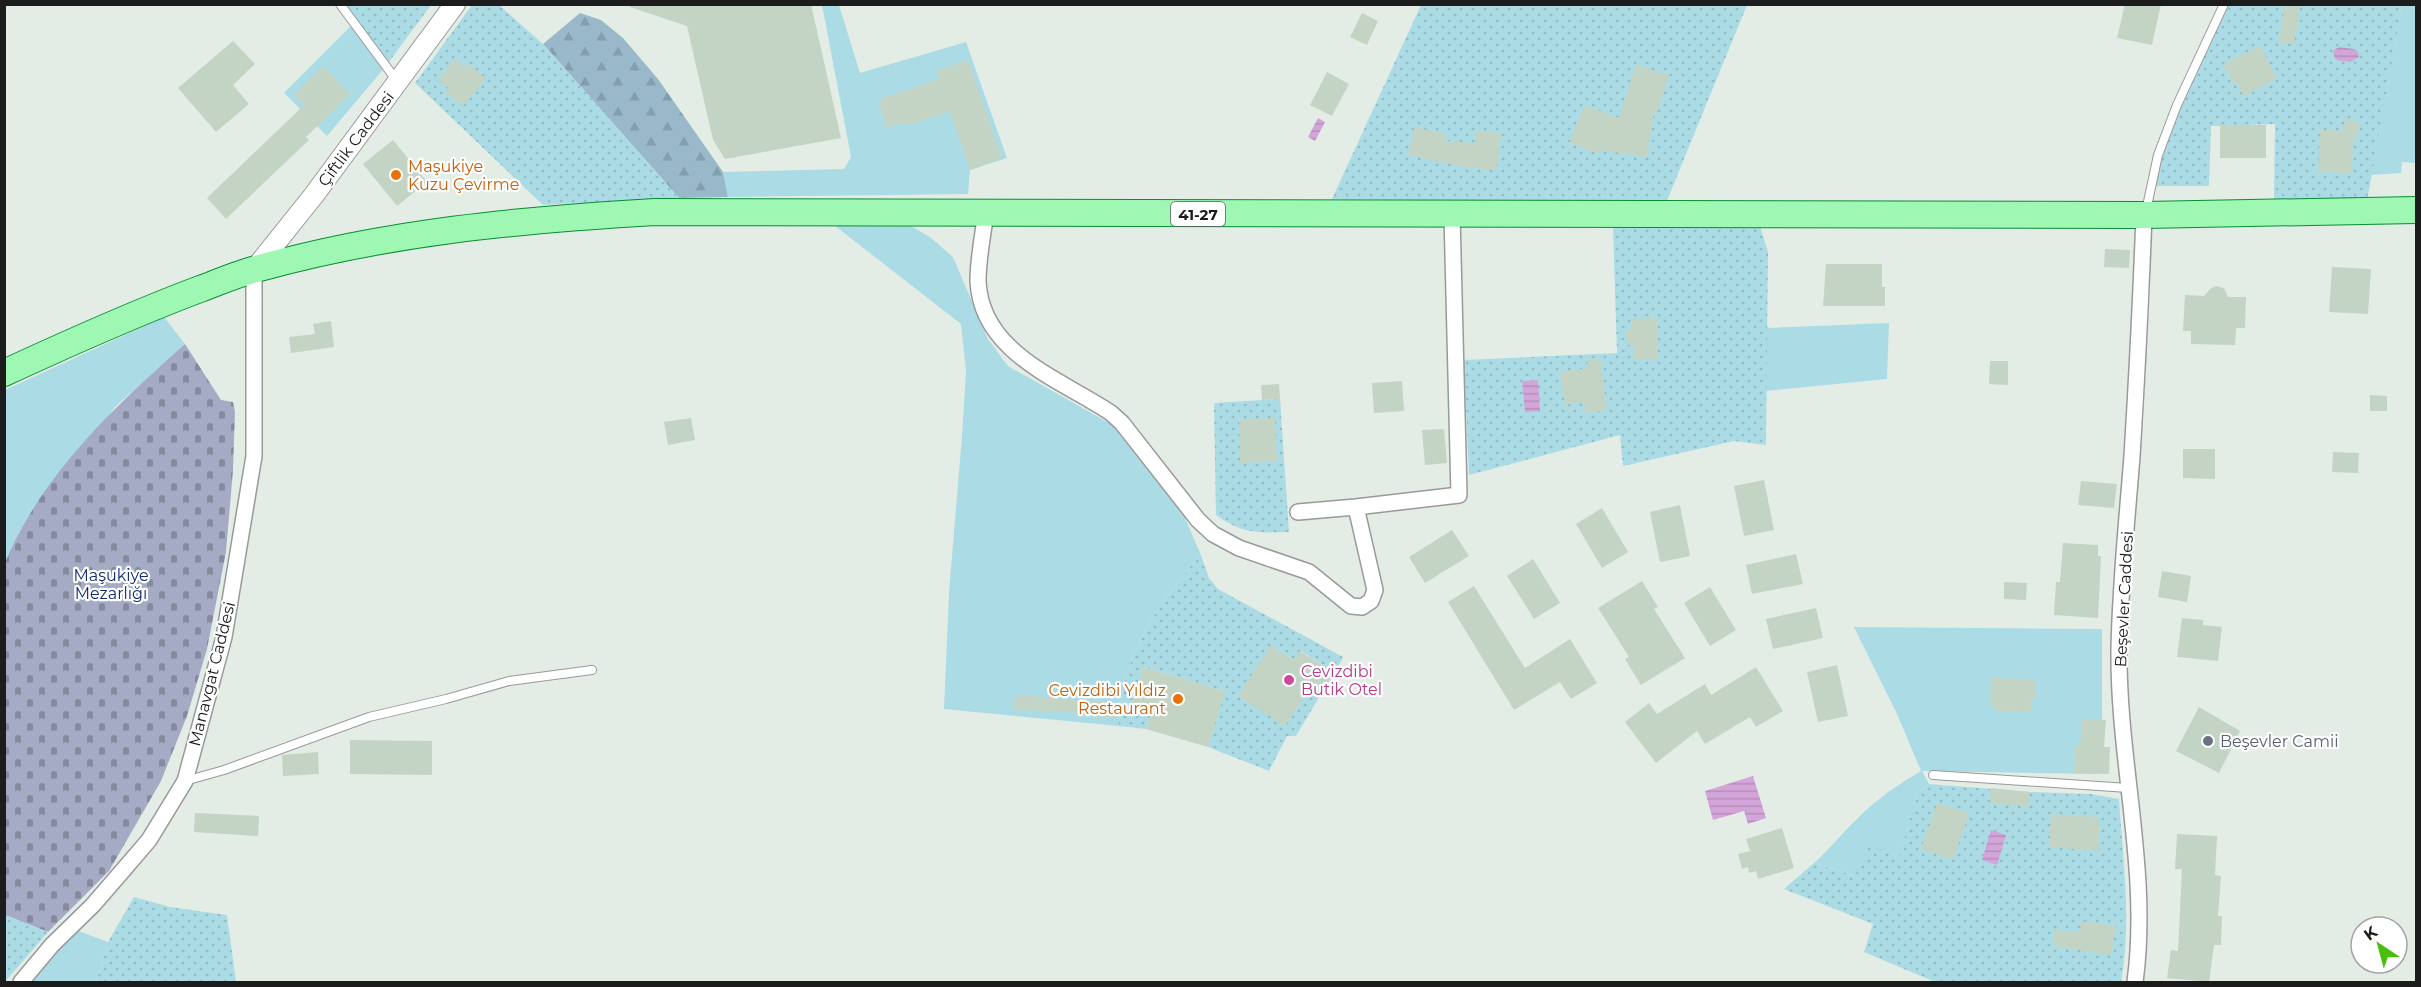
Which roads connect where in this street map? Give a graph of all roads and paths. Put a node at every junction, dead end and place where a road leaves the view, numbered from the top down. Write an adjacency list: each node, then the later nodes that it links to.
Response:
1 (340, 4): 4 (lane)
2 (454, 4): 4 (street, Çiftlik Caddesi)
3 (2224, 4): 8 (lane)
4 (398, 82): 9 (street, Çiftlik Caddesi)
5 (2416, 210): 8 (main road, 41-27)
6 (986, 212): 7 (main road, 41-27); 9 (main road, 41-27); 11 (street)
7 (1452, 215): 8 (main road, 41-27); 11 (street)
8 (2144, 215): 16 (street, Beşevler Caddesi)
9 (254, 270): 10 (main road, 41-27); 15 (street, Manavgat Caddesi)
10 (4, 373)
11 (1356, 507): 12 (street)
12 (1298, 512)
13 (592, 670): 15 (lane)
14 (1933, 775): 16 (lane)
15 (185, 781): 17 (street, Manavgat Caddesi)
16 (2128, 788): 18 (street, Beşevler Caddesi)
17 (21, 982)
18 (2135, 982)

